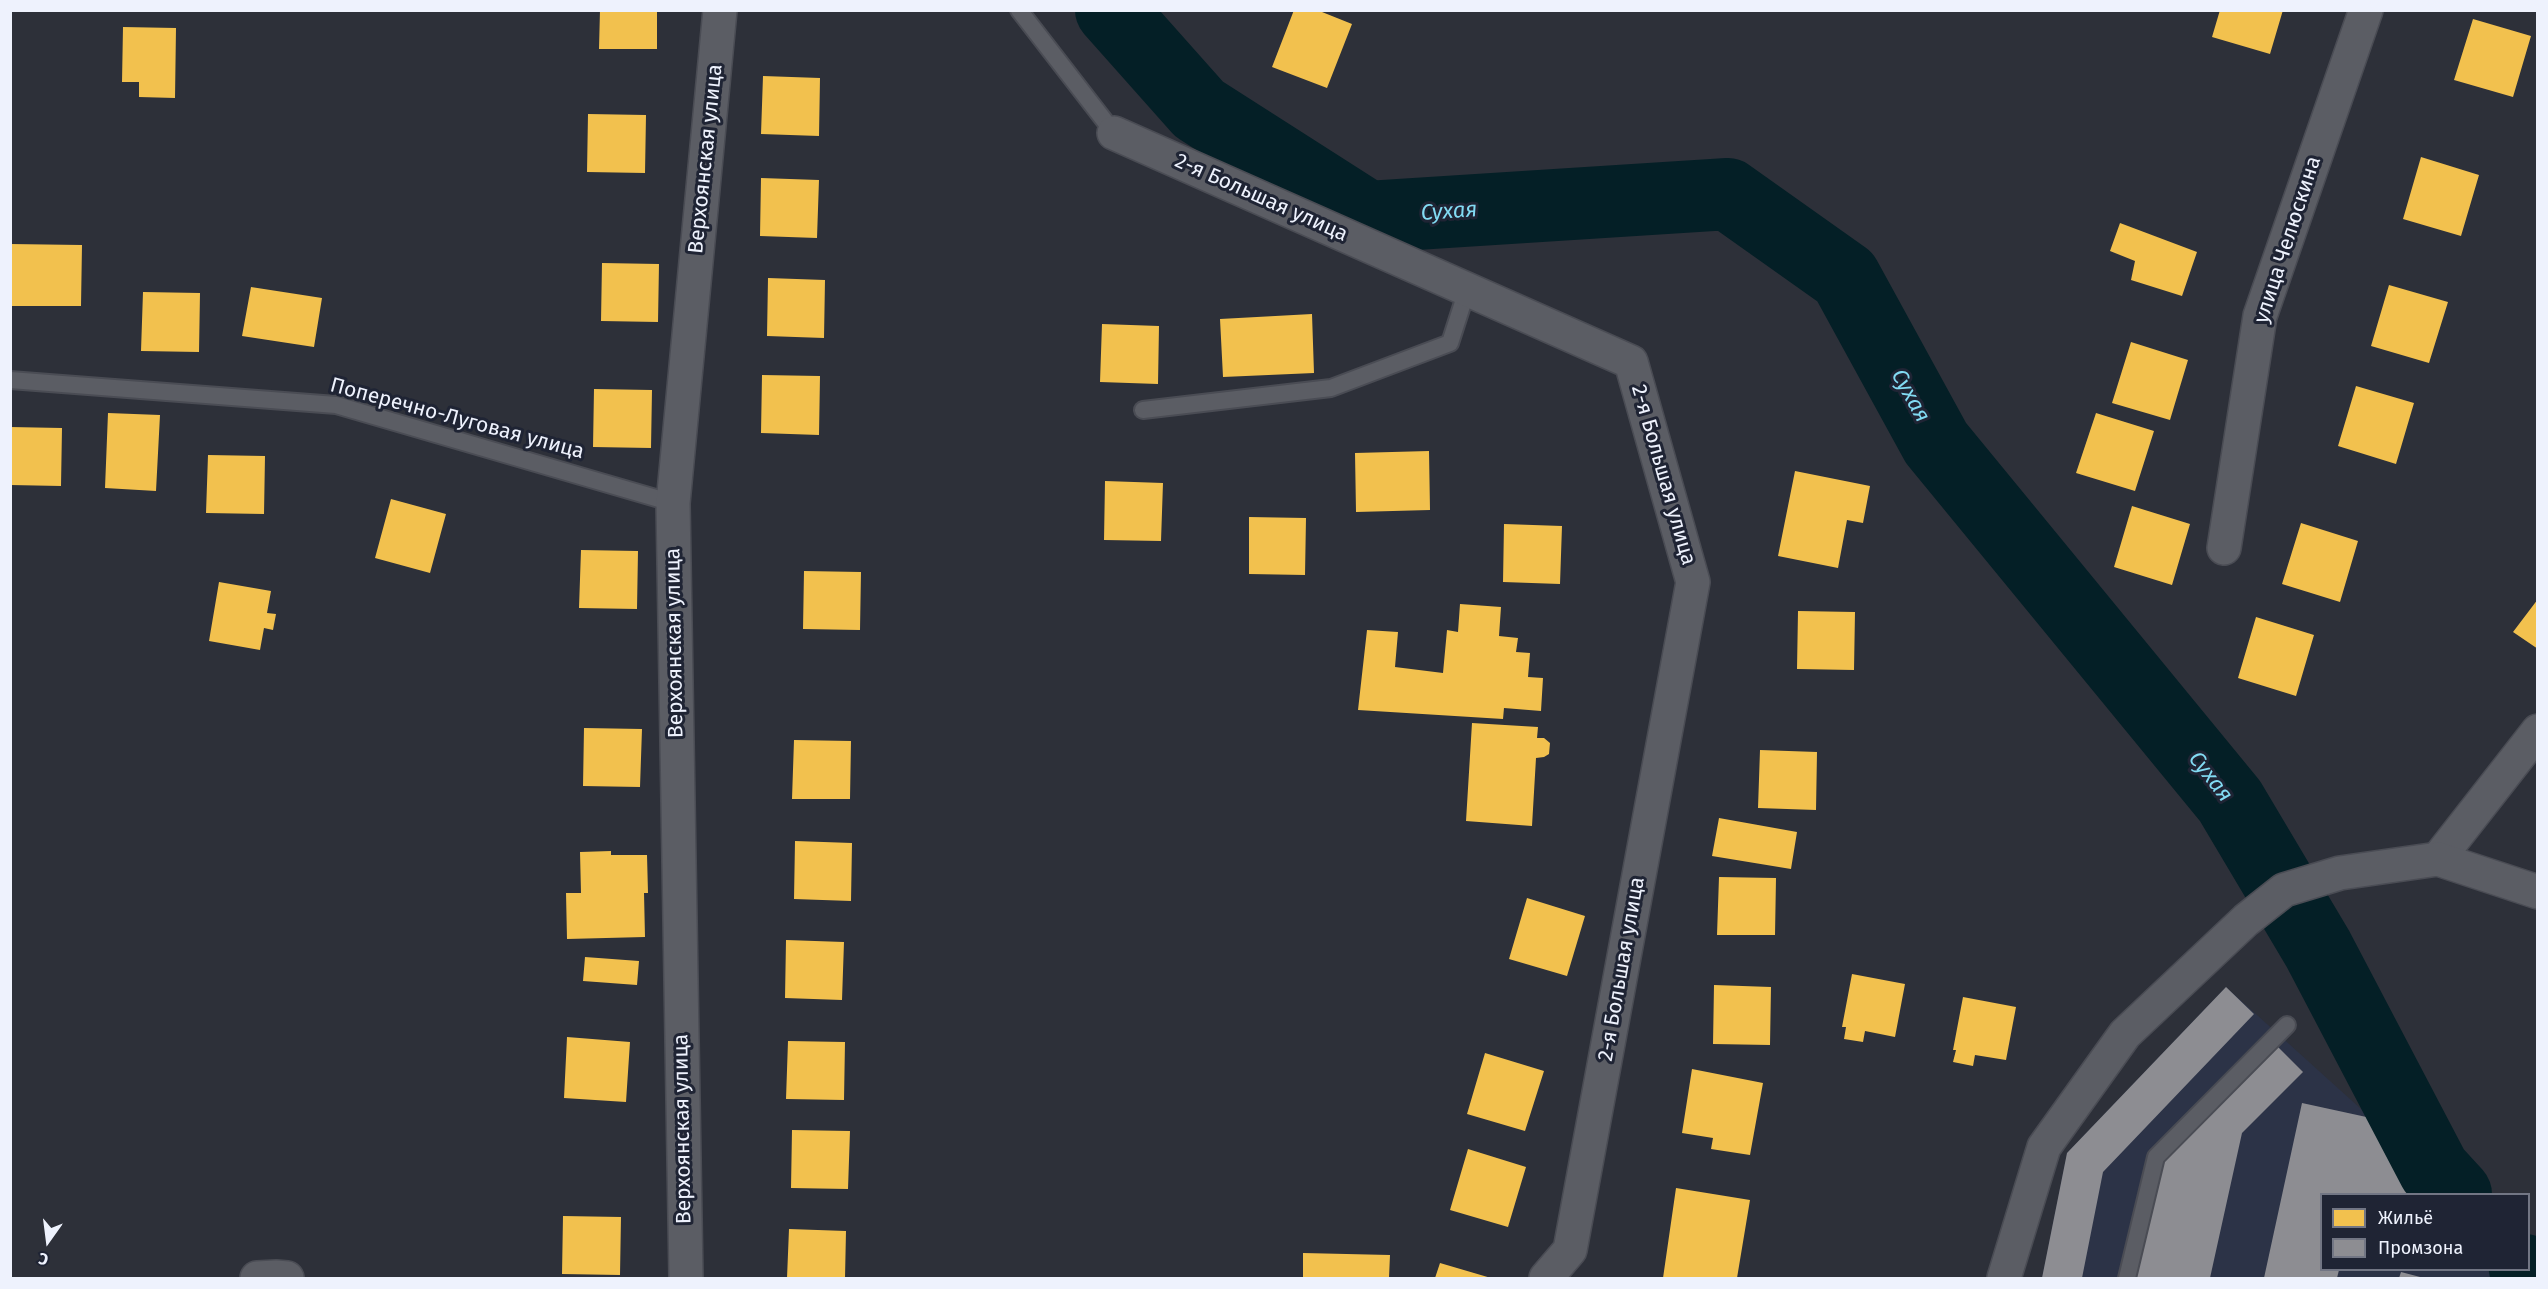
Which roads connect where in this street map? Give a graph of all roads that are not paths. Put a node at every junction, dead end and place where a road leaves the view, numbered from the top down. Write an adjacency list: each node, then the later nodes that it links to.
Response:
1 (720, 10): 8 (street, Верхоянская улица)
2 (1019, 10): 4 (lane)
3 (2366, 10): 9 (street, улица Челюскина)
4 (1114, 133): 5 (street, 2-я Большая улица)
5 (1467, 290): 7 (lane); 17 (street, 2-я Большая улица)
6 (10, 381): 8 (lane, Поперечно-Луговая улица)
7 (1143, 410)
8 (673, 502): 16 (street, Верхоянская улица)
9 (2224, 548)
10 (2538, 731): 11 (street)
11 (2438, 859): 12 (street); 18 (street)
12 (2538, 892)
13 (2287, 1025): 19 (lane)
14 (257, 1278): 15 (street)
15 (287, 1278)
16 (686, 1278)
17 (1546, 1278)
18 (2004, 1278)
19 (2127, 1278)

